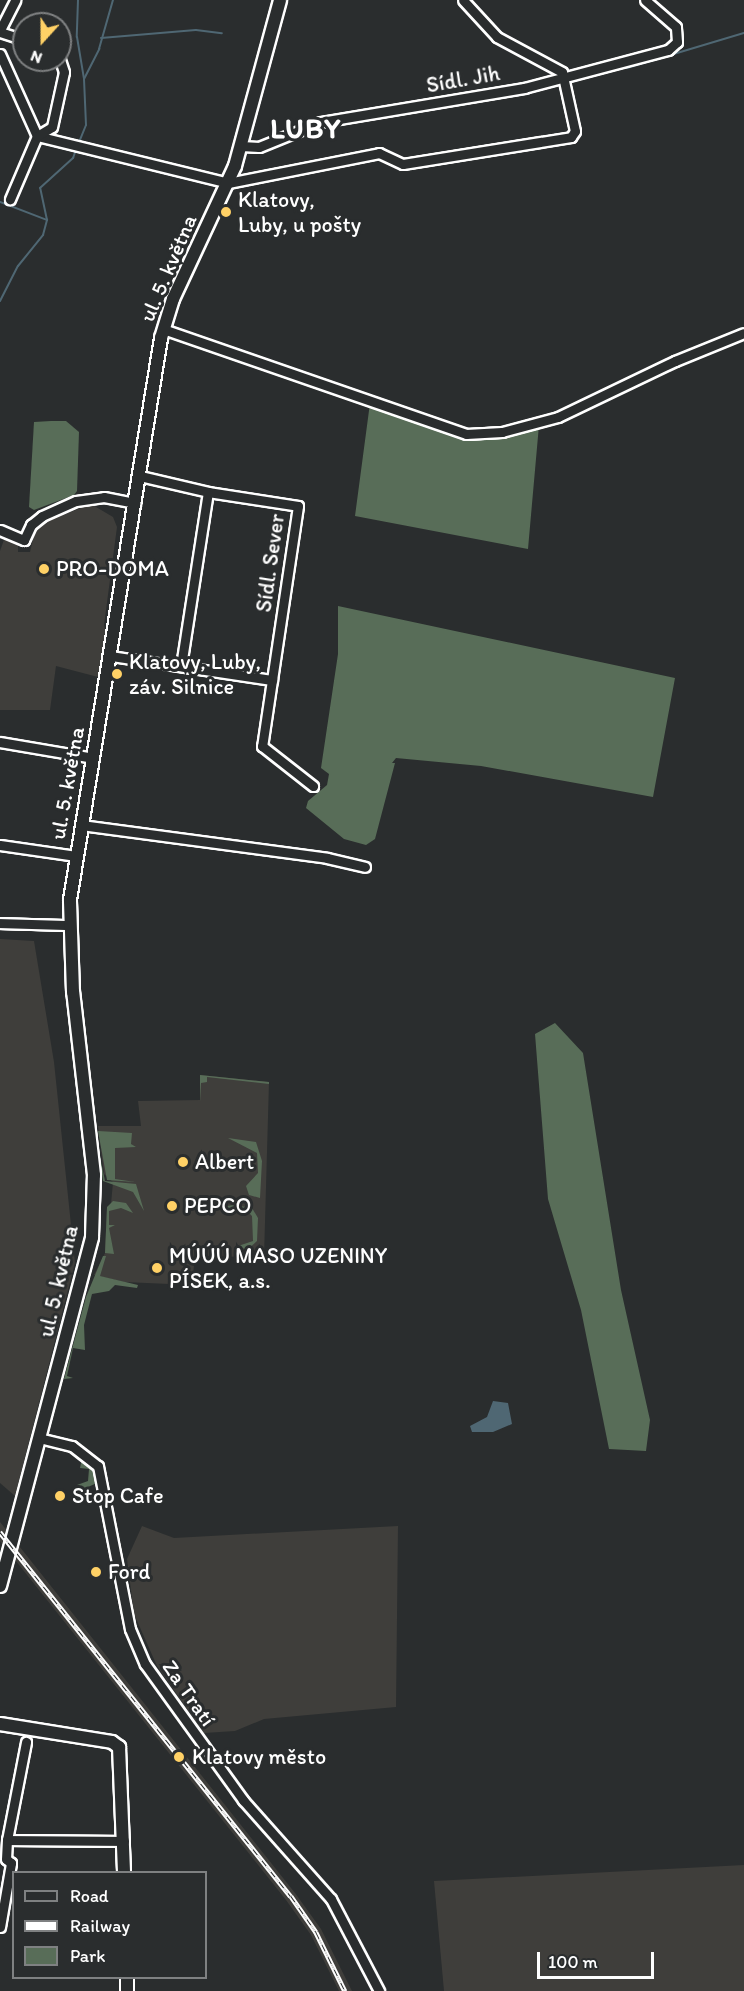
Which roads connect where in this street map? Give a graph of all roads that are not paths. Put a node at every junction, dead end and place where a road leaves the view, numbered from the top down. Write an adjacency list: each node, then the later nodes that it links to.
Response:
1 (15, 0): 5 (street)
2 (280, 0): 10 (street, ul. 5. května)
3 (463, 0): 8 (street, Sídl. Jih)
4 (645, 0): 8 (street)
5 (0, 31)
6 (0, 54): 9 (street)
7 (64, 72): 9 (street)
8 (565, 77): 10 (street, Sídl. Jih); 11 (street)
9 (37, 136): 11 (street); 12 (street)
10 (241, 146): 11 (street, ul. 5. května)
11 (228, 183): 13 (street, ul. 5. května)
12 (10, 199)
13 (163, 329): 14 (street); 15 (street, ul. 5. května)
14 (744, 333)
15 (140, 476): 16 (street, Sídl. Sever); 17 (street, ul. 5. května)
16 (208, 492): 20 (street); 21 (street, Sídl. Sever)
17 (135, 503): 18 (street); 19 (street, ul. 5. května)
18 (0, 530)
19 (111, 656): 20 (street); 23 (street, ul. 5. května)
20 (181, 666): 21 (street)
21 (272, 680): 24 (street, Sídl. Sever)
22 (0, 742): 23 (street)
23 (94, 758): 25 (street, ul. 5. května)
24 (313, 786)
25 (81, 825): 27 (street, ul. 5. května); 28 (street)
26 (0, 845): 27 (street)
27 (76, 856): 30 (street, ul. 5. května)
28 (365, 867)
29 (0, 923): 30 (street)
30 (69, 926): 31 (street, ul. 5. května)
31 (39, 1438): 32 (street, ul. 5. května); 39 (street, Za Tratí)
32 (0, 1586)
33 (0, 1724): 36 (street)
34 (26, 1742): 35 (street)
35 (7, 1840): 36 (street); 38 (street)
36 (124, 1841): 37 (street)
37 (124, 1871)
38 (0, 1927)
39 (379, 1991)

